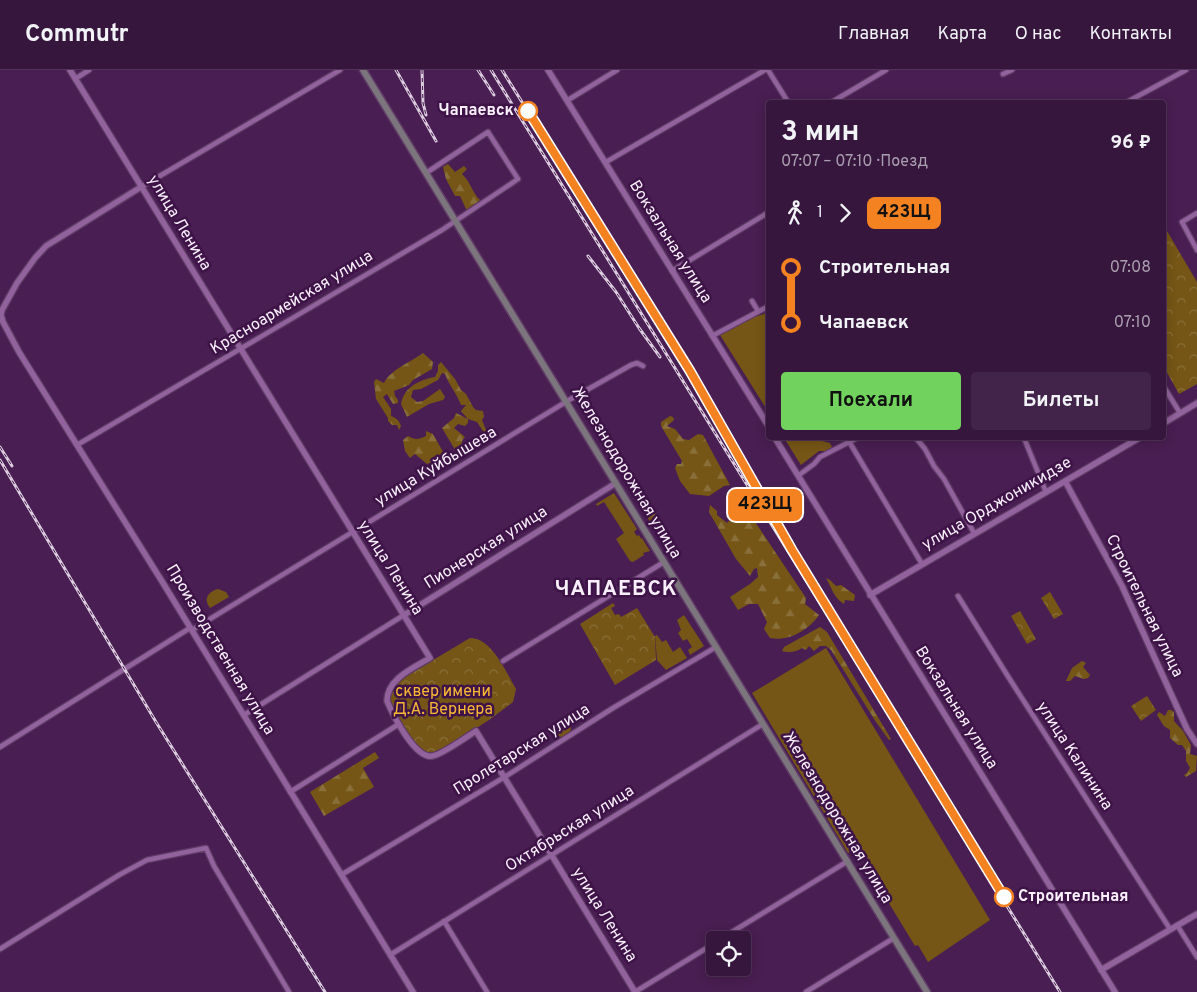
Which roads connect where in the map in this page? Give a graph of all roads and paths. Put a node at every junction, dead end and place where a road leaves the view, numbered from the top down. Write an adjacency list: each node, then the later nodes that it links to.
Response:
1 (70, 70): 12 (street, улица Ленина)
2 (88, 70): 12 (street)
3 (340, 70): 19 (street)
4 (363, 70): 18 (main road, Железнодорожная улица)
5 (548, 70): 13 (street, Вокзальная улица)
6 (617, 70): 13 (street)
7 (766, 70): 14 (street); 17 (street)
8 (886, 70): 15 (street)
9 (1012, 70): 11 (street)
10 (1186, 70): 16 (street)
11 (1003, 74)
12 (75, 79): 19 (street, улица Ленина)
13 (568, 100): 17 (street, Вокзальная улица)
14 (787, 100)
15 (835, 100)
16 (1131, 100)
17 (606, 162): 24 (street, Вокзальная улица)
18 (426, 173): 22 (main road, Железнодорожная улица); 22 (street, Красноармейская улица)
19 (141, 187): 29 (street, улица Ленина); 43 (street, Производственная улица)
20 (1197, 213): 23 (street)
21 (766, 214): 24 (street)
22 (456, 221): 29 (street, Красноармейская улица); 32 (main road, Железнодорожная улица)
23 (1197, 250)
24 (672, 271): 28 (street, Вокзальная улица)
25 (752, 301): 27 (street)
26 (766, 309): 27 (street)
27 (758, 311): 28 (street)
28 (712, 336): 35 (street, Вокзальная улица)
29 (240, 349): 43 (street, Красноармейская улица); 48 (street, улица Ленина)
30 (643, 366): 32 (street, улица Куйбышева)
31 (1166, 390): 34 (street)
32 (567, 402): 46 (main road, Железнодорожная улица); 48 (street, улица Куйбышева)
33 (1197, 403): 34 (street)
34 (1180, 413): 36 (street)
35 (766, 422)
36 (1166, 422)
37 (776, 440): 44 (street, Вокзальная улица)
38 (846, 440): 44 (street)
39 (849, 440): 51 (street)
40 (918, 440): 49 (street)
41 (1025, 440): 47 (street)
42 (1135, 440): 45 (street, улица Орджоникидзе)
43 (77, 446): 55 (street, Производственная улица)
44 (798, 475): 52 (street, Вокзальная улица)
45 (1065, 480): 47 (street, улица Орджоникидзе); 61 (street, Строительная улица)
46 (616, 483): 50 (main road, Железнодорожная улица); 54 (street, Пионерская улица)
47 (1046, 492): 49 (street, улица Орджоникидзе)
48 (352, 532): 54 (street, улица Ленина); 55 (street, улица Куйбышева)
49 (974, 534): 51 (street, улица Орджоникидзе)
50 (664, 562): 56 (main road, Железнодорожная улица); 57 (street)
51 (922, 564): 52 (street, улица Орджоникидзе)
52 (870, 595): 78 (street, Вокзальная улица)
53 (958, 596): 71 (street, улица Калинина)
54 (404, 615): 58 (street, Пионерская улица); 59 (street, улица Ленина)
55 (191, 629): 58 (street, Производственная улица); 62 (street, улица Куйбышева)
56 (716, 647): 60 (main road, Железнодорожная улица); 63 (street, Пролетарская улица)
57 (503, 661)
58 (244, 715): 64 (street, Производственная улица)
59 (399, 724): 63 (street, улица Ленина); 64 (street)
60 (763, 724): 65 (street, Октябрьская улица); 66 (main road, Железнодорожная улица)
61 (1197, 744)
62 (0, 747)
63 (504, 777): 65 (street, улица Ленина); 67 (street, Пролетарская улица)
64 (290, 792): 67 (street, Производственная улица)
65 (551, 855): 69 (street, Октябрьская улица); 82 (street, улица Ленина)
66 (848, 861): 72 (street); 73 (main road, Железнодорожная улица)
67 (342, 875): 76 (street, Производственная улица)
68 (1197, 914): 70 (street)
69 (444, 921): 76 (street, Октябрьская улица); 81 (street)
70 (1177, 925): 71 (street); 77 (street)
71 (1170, 929): 78 (street)
72 (735, 931)
73 (894, 938): 83 (street); 84 (main road, Железнодорожная улица)
74 (0, 949): 79 (street)
75 (706, 949): 82 (street)
76 (390, 954): 80 (street, Производственная улица)
77 (1197, 957)
78 (1101, 970): 85 (street, Вокзальная улица)
79 (289, 992)
80 (413, 992)
81 (487, 992)
82 (635, 992)
83 (806, 992)
84 (927, 992)
85 (1115, 992)

